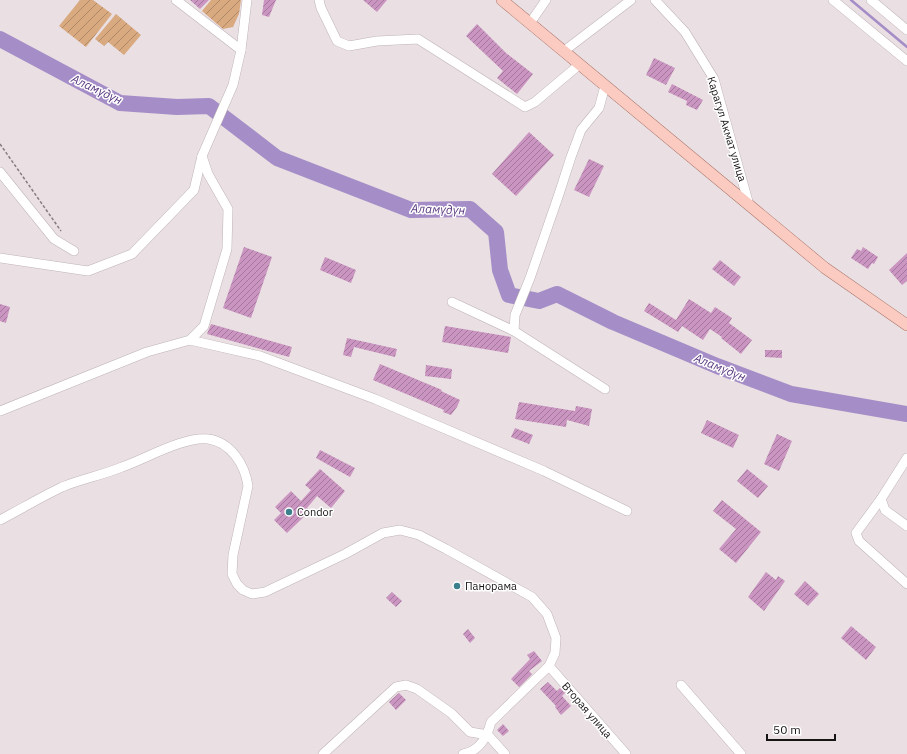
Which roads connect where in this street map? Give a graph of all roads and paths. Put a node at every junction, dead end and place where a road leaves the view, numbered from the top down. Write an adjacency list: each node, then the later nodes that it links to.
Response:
1 (176, 0): 12 (street)
2 (247, 0): 12 (street)
3 (319, 0): 15 (street)
4 (502, 0): 10 (main road)
5 (546, 0): 10 (street)
6 (631, 0): 13 (street)
7 (655, 0): 20 (street, Карагул Акмат улица)
8 (833, 0): 14 (street)
9 (871, 0): 11 (street)
10 (530, 23): 13 (main road)
11 (907, 30)
12 (240, 50): 18 (street)
13 (564, 51): 15 (main road)
14 (907, 61)
15 (580, 64): 16 (main road)
16 (605, 86): 20 (main road); 26 (street)
17 (0, 144): 21 (path)
18 (202, 156): 23 (street); 27 (street)
19 (0, 172): 22 (street)
20 (749, 205): 25 (main road)
21 (61, 232)
22 (74, 251)
23 (0, 258)
24 (452, 302): 26 (street)
25 (907, 325)
26 (514, 331): 28 (street)
27 (190, 340): 29 (street); 32 (street)
28 (605, 389)
29 (0, 411)
30 (907, 458): 31 (street)
31 (881, 499): 34 (street); 35 (street)
32 (627, 511)
33 (0, 520): 36 (street)
34 (907, 526)
35 (907, 584)
36 (549, 666): 38 (street); 42 (street, Вторая улица)
37 (681, 685): 43 (street)
38 (488, 735): 39 (street); 40 (street); 41 (street)
39 (323, 754)
40 (463, 754)
41 (505, 754)
42 (626, 754)
43 (741, 754)

